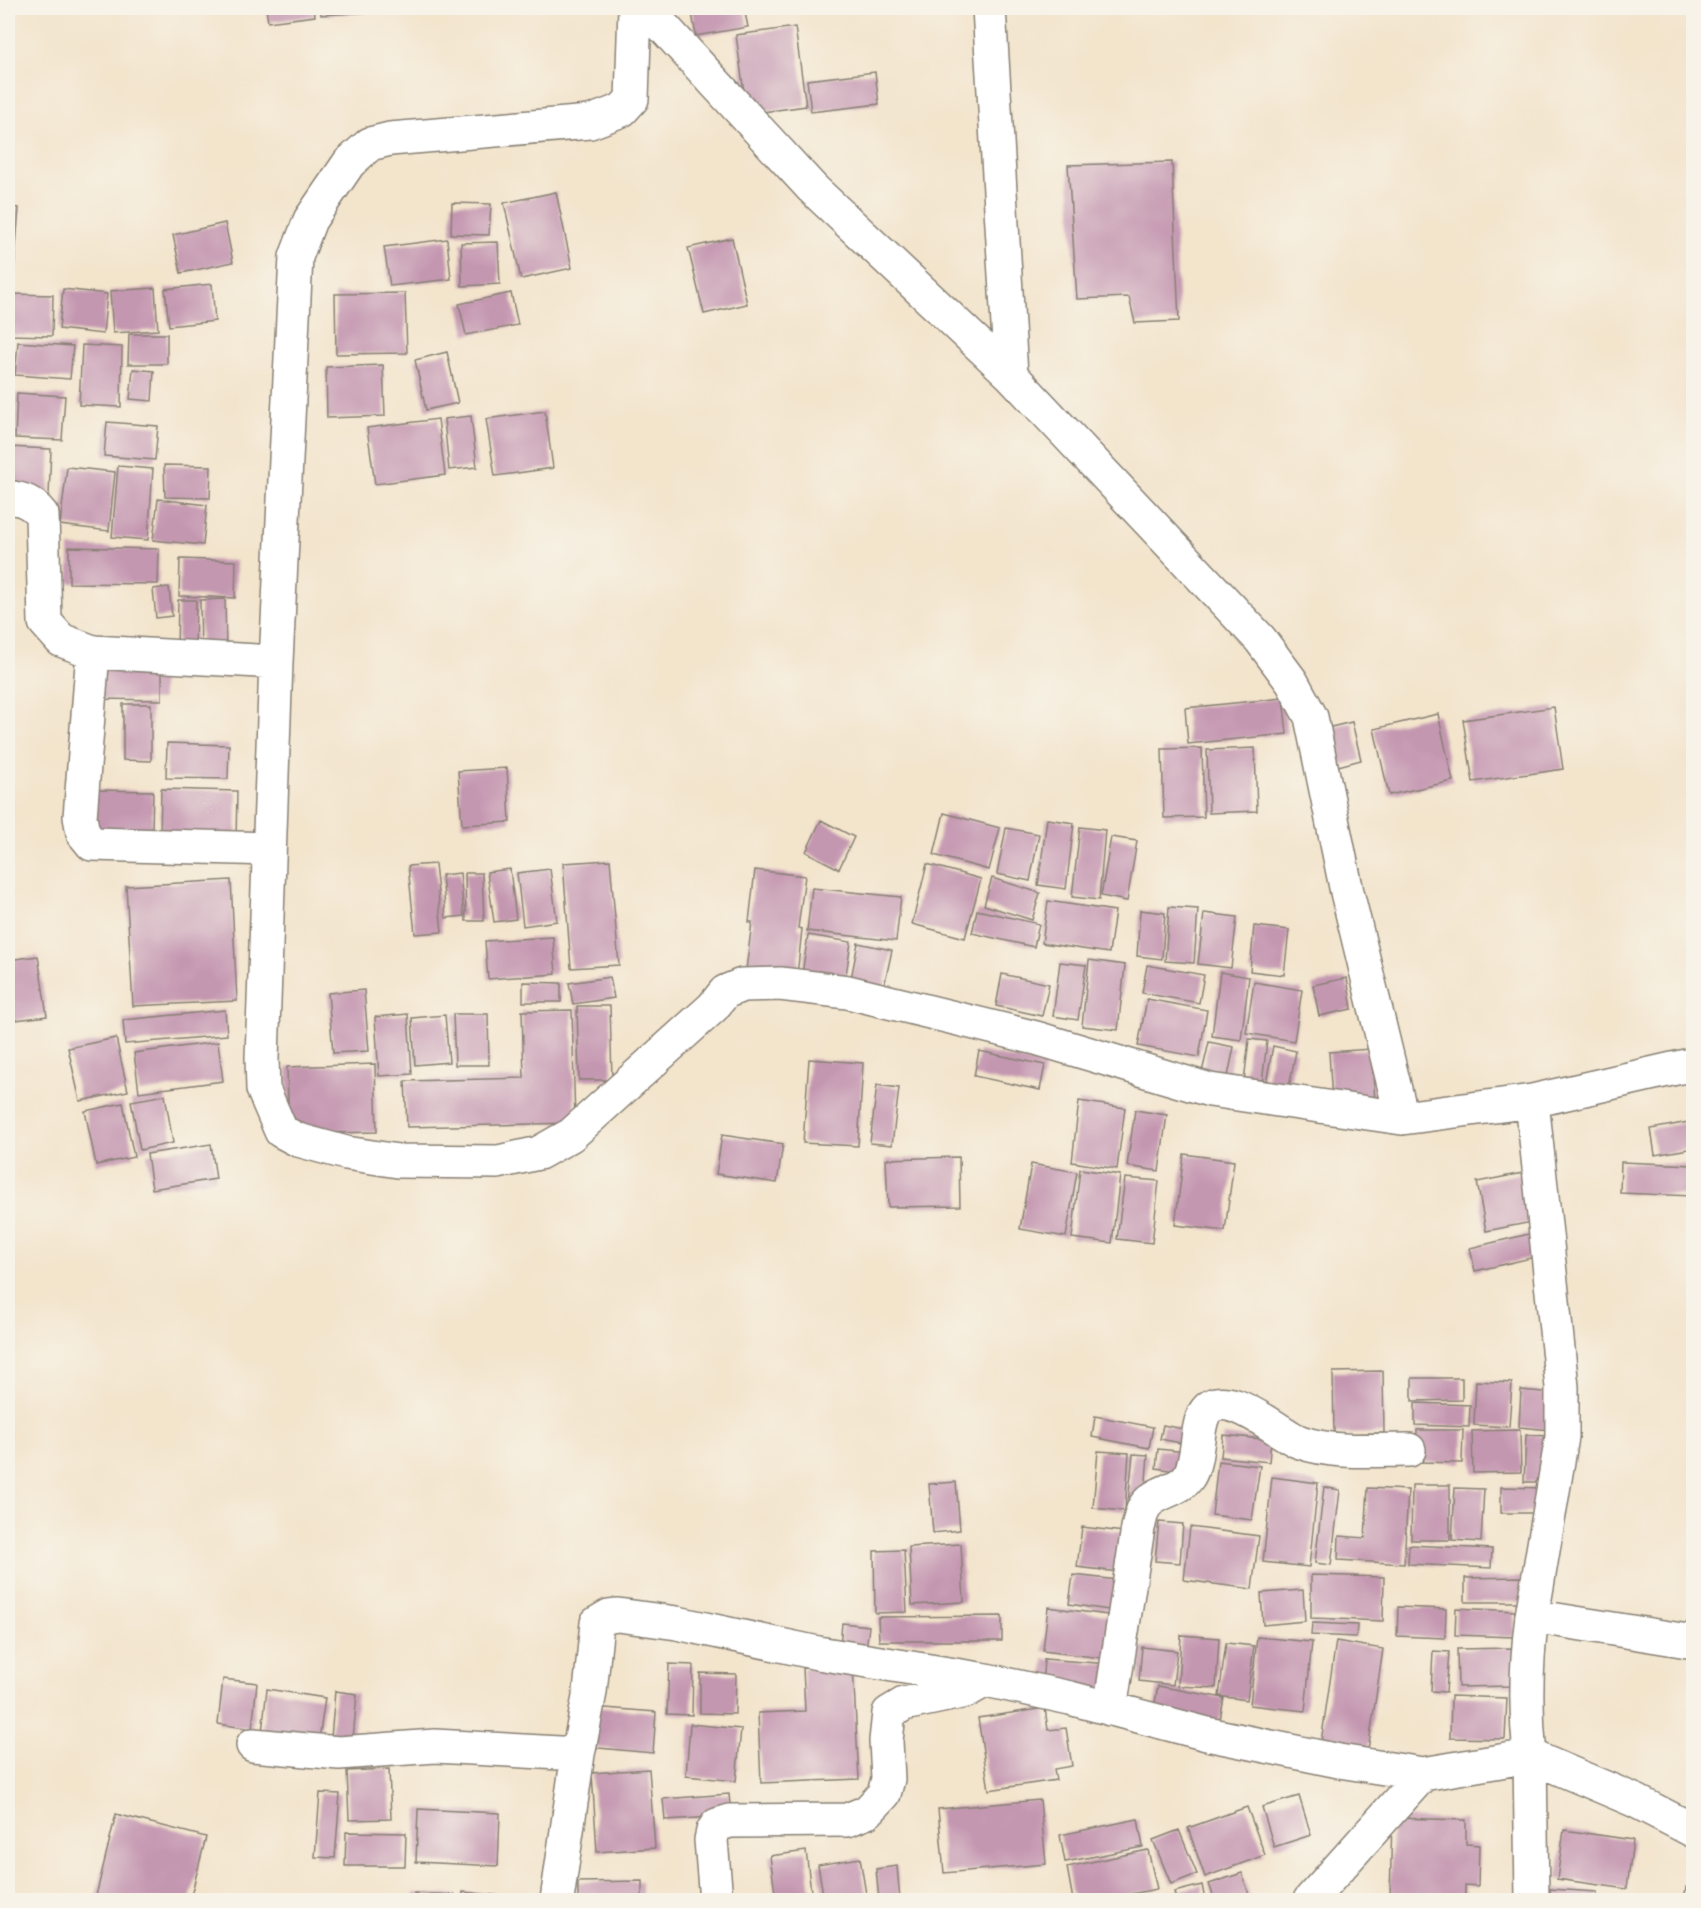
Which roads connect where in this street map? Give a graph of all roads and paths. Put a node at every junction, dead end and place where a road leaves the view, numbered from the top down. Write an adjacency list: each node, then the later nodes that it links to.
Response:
1 (635, 8): 7 (street)
2 (645, 8): 4 (street)
3 (989, 8): 4 (street)
4 (1011, 375): 11 (street)
5 (8, 497): 6 (street)
6 (93, 652): 7 (street); 8 (street)
7 (276, 662): 8 (street)
8 (268, 849): 11 (street)
9 (1694, 1064): 10 (street)
10 (1532, 1101): 11 (street); 13 (street)
11 (1402, 1118)
12 (1409, 1450): 16 (street)
13 (1532, 1616): 14 (street); 19 (street)
14 (1694, 1642)
15 (986, 1680): 16 (street); 18 (street); 23 (street)
16 (1110, 1709): 20 (street)
17 (253, 1745): 18 (street)
18 (578, 1754): 22 (street)
19 (1530, 1756): 20 (street); 21 (street); 25 (street)
20 (1423, 1774): 24 (street)
21 (1694, 1831)
22 (557, 1900)
23 (716, 1900)
24 (1310, 1900)
25 (1533, 1900)

